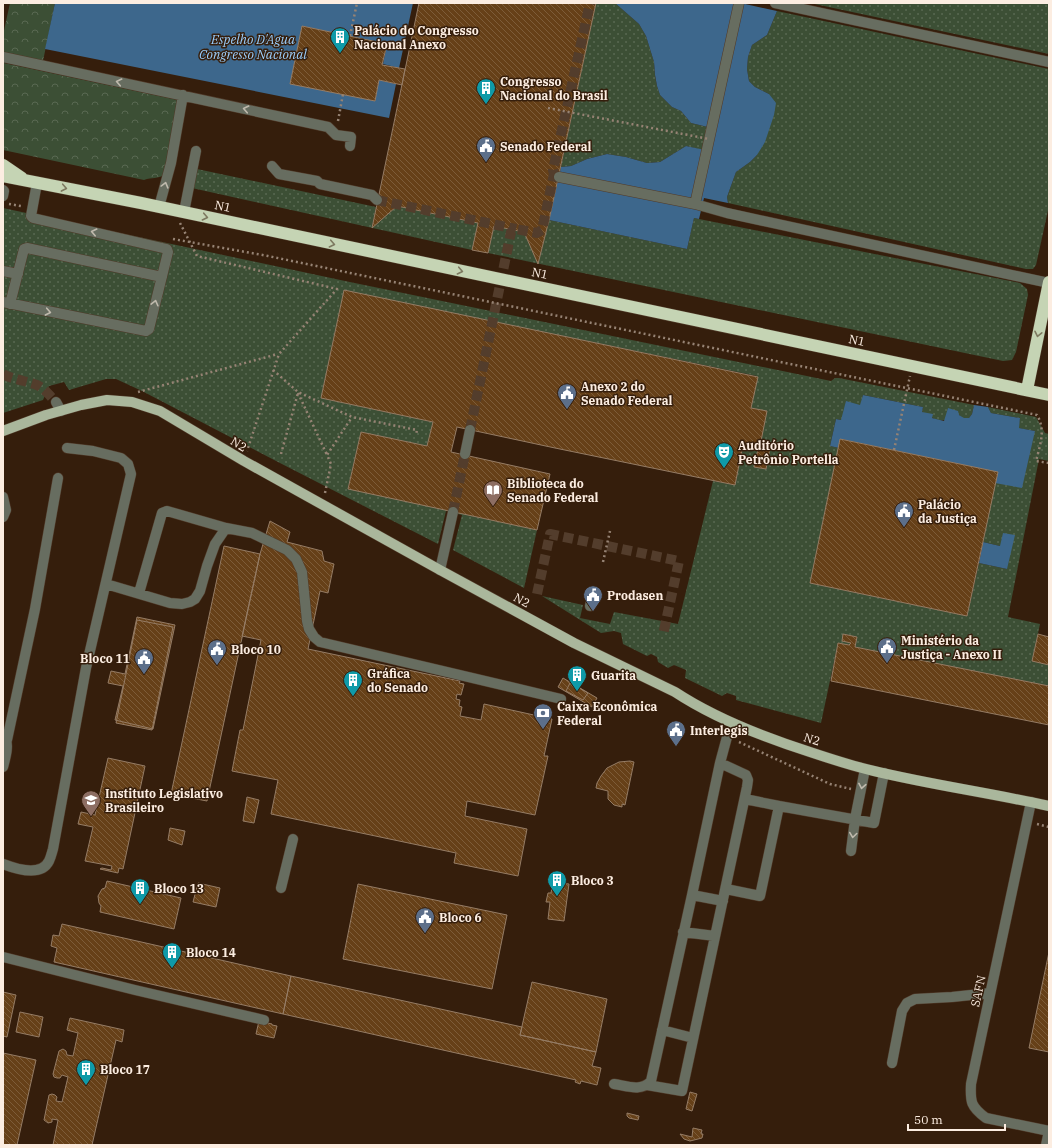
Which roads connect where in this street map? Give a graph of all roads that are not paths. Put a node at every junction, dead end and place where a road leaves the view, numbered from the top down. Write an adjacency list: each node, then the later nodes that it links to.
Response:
1 (739, 3): 16 (street)
2 (775, 3): 4 (street)
3 (3, 57): 5 (street, one-way to 3)
4 (1049, 62)
5 (183, 96): 6 (street, one-way to 5); 17 (street, one-way to 5)
6 (350, 146)
7 (196, 151): 18 (street)
8 (3, 165): 12 (highway)
9 (272, 166): 15 (street)
10 (3, 176): 12 (highway, N1)
11 (558, 177): 16 (street)
12 (32, 182): 17 (highway, N1, one-way to 17); 21 (street, one-way to 12)
13 (3, 190): 14 (street)
14 (3, 196)
15 (377, 200)
16 (695, 204): 22 (street)
17 (159, 207): 18 (highway, N1)
18 (179, 211): 24 (highway, N1, one-way to 24)
19 (3, 271): 20 (street)
20 (18, 274): 21 (street); 23 (street)
21 (162, 277): 23 (street, one-way to 21)
22 (1049, 283): 24 (highway, one-way to 24)
23 (7, 303)
24 (1027, 390): 25 (highway, N1)
25 (1049, 395)
26 (56, 402): 27 (street)
27 (62, 411): 29 (main road, N2); 37 (main road, N2)
28 (470, 430): 31 (street)
29 (3, 431)
30 (67, 448): 38 (street)
31 (465, 454)
32 (58, 478): 43 (street)
33 (3, 498): 35 (street)
34 (453, 512): 37 (street)
35 (3, 517)
36 (226, 528): 39 (street); 39 (street); 42 (street)
37 (440, 570): 47 (main road, N2)
38 (106, 584): 39 (street); 56 (street)
39 (139, 593)
40 (593, 593): 41 (street)
41 (590, 606)
42 (561, 699)
43 (5, 736): 46 (street)
44 (727, 737): 45 (street)
45 (720, 763): 49 (street); 59 (street)
46 (3, 767)
47 (865, 769): 48 (main road, N2); 53 (street, one-way to 53)
48 (884, 773): 50 (main road, N2); 53 (street)
49 (745, 799): 51 (street); 58 (street)
50 (1031, 802): 52 (main road, N2); 64 (street, SAFN)
51 (780, 806): 53 (street); 58 (street)
52 (1049, 806)
53 (855, 819): 55 (street, one-way to 55)
54 (293, 839): 57 (street)
55 (851, 851)
56 (3, 864)
57 (281, 888)
58 (726, 889): 60 (street)
59 (692, 895): 60 (street); 61 (street)
60 (723, 901): 62 (street)
61 (684, 932): 62 (street); 66 (street)
62 (715, 936): 67 (street)
63 (3, 957): 65 (street)
64 (990, 993): 68 (street); 71 (street, SAFN)
65 (264, 1020)
66 (662, 1030): 67 (street); 70 (street)
67 (693, 1038): 70 (street)
68 (892, 1063)
69 (614, 1084): 70 (street)
70 (647, 1085)
71 (1049, 1131): 72 (street)
72 (1046, 1145)

